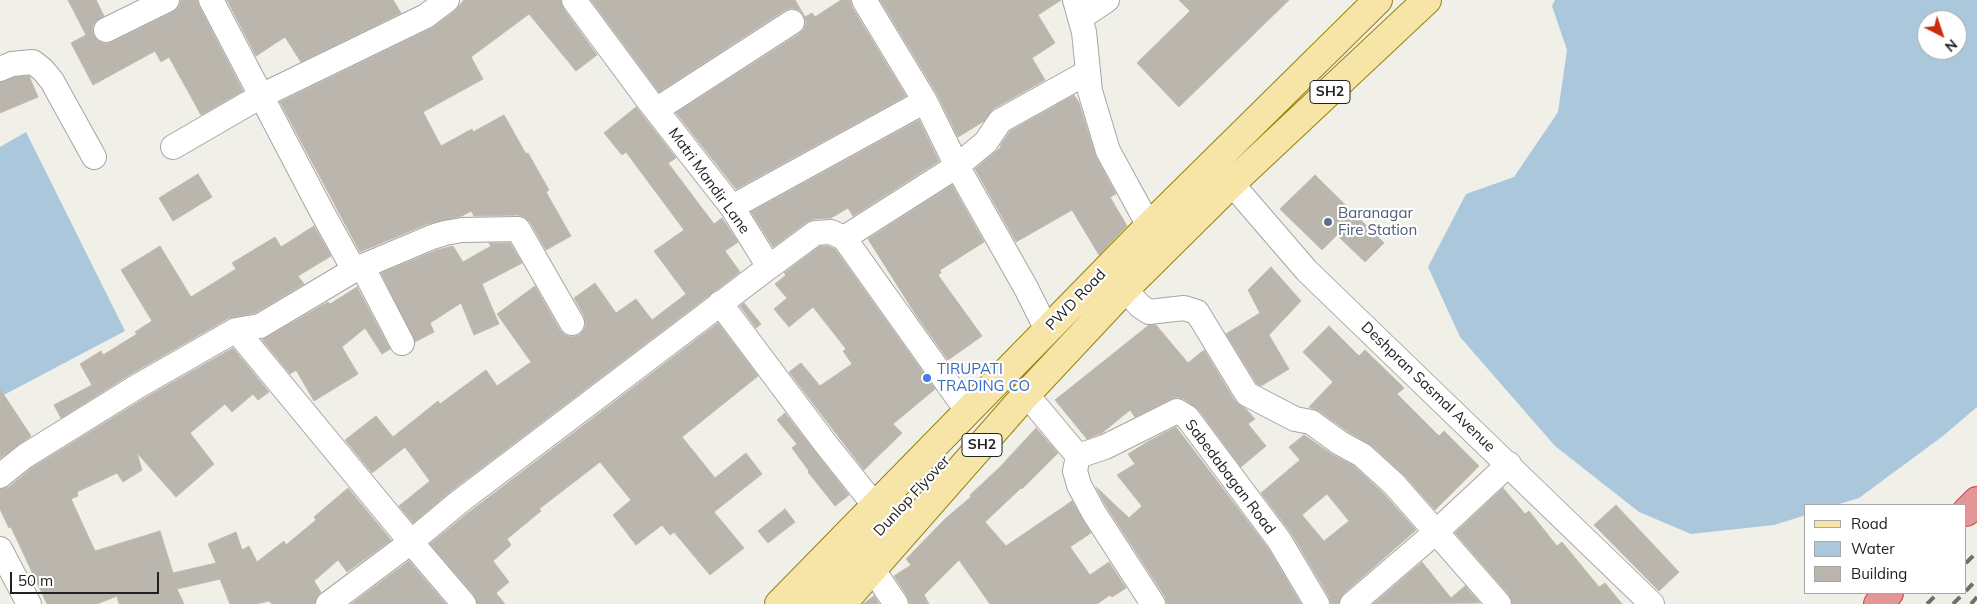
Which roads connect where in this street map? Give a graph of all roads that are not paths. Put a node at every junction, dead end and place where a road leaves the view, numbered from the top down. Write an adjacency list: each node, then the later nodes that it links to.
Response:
1 (167, 0): 11 (street)
2 (211, 0): 14 (street)
3 (448, 0): 14 (street)
4 (574, 0): 16 (street, Matri Mandir Lane)
5 (864, 0): 15 (street)
6 (1107, 0): 9 (street)
7 (1378, 0): 19 (main road, PWD Road / SH2)
8 (1427, 0): 21 (main road, PWD Road / SH2)
9 (1078, 9): 13 (street)
10 (792, 22): 16 (street)
11 (106, 30)
12 (0, 69): 18 (street)
13 (1088, 72): 20 (street); 23 (street)
14 (261, 96): 17 (street); 26 (street)
15 (925, 101): 20 (street); 22 (street)
16 (656, 110): 22 (street, Matri Mandir Lane)
17 (173, 147)
18 (94, 158)
19 (1213, 161): 21 (street, Deshpran Sasmal Avenue); 23 (main road, PWD Road / SH2)
20 (957, 166): 24 (street); 31 (street)
21 (1232, 184): 27 (main road, PWD Road / SH2); 36 (street, Deshpran Sasmal Avenue)
22 (732, 207): 25 (street, Matri Mandir Lane)
23 (1149, 226): 31 (main road, PWD Road / SH2)
24 (844, 238): 25 (street); 34 (street)
25 (769, 267): 28 (street)
26 (358, 268): 29 (street); 30 (street); 32 (street)
27 (1125, 289): 33 (main road, PWD Road / SH2); 41 (street)
28 (720, 303): 39 (street); 42 (street)
29 (572, 323)
30 (236, 330): 37 (street); 42 (street)
31 (1047, 330): 34 (main road, PWD Road / SH2)
32 (402, 343)
33 (1025, 396): 35 (street); 44 (main road, PWD Road / SH2); 51 (main road, Dunlop Flyover)
34 (968, 412): 39 (main road, PWD Road / SH2)
35 (1078, 456): 46 (street); 54 (street, Sabedabagan Road)
36 (1508, 464): 41 (street); 57 (street, Deshpran Sasmal Avenue)
37 (0, 476)
38 (1977, 501): 40 (highway)
39 (876, 507): 50 (main road, PWD Road / SH2)
40 (1967, 511)
41 (1436, 532): 55 (street); 56 (street)
42 (411, 542): 48 (street); 49 (street)
43 (0, 549): 47 (street)
44 (873, 570): 52 (main road, PWD Road / SH2); 53 (street)
45 (1888, 594): 58 (highway)
46 (1142, 600)
47 (29, 604)
48 (328, 604)
49 (464, 604)
50 (779, 604)
51 (810, 604)
52 (842, 604)
53 (896, 604)
54 (1317, 604)
55 (1352, 604)
56 (1499, 604)
57 (1652, 604)
58 (1878, 604)

